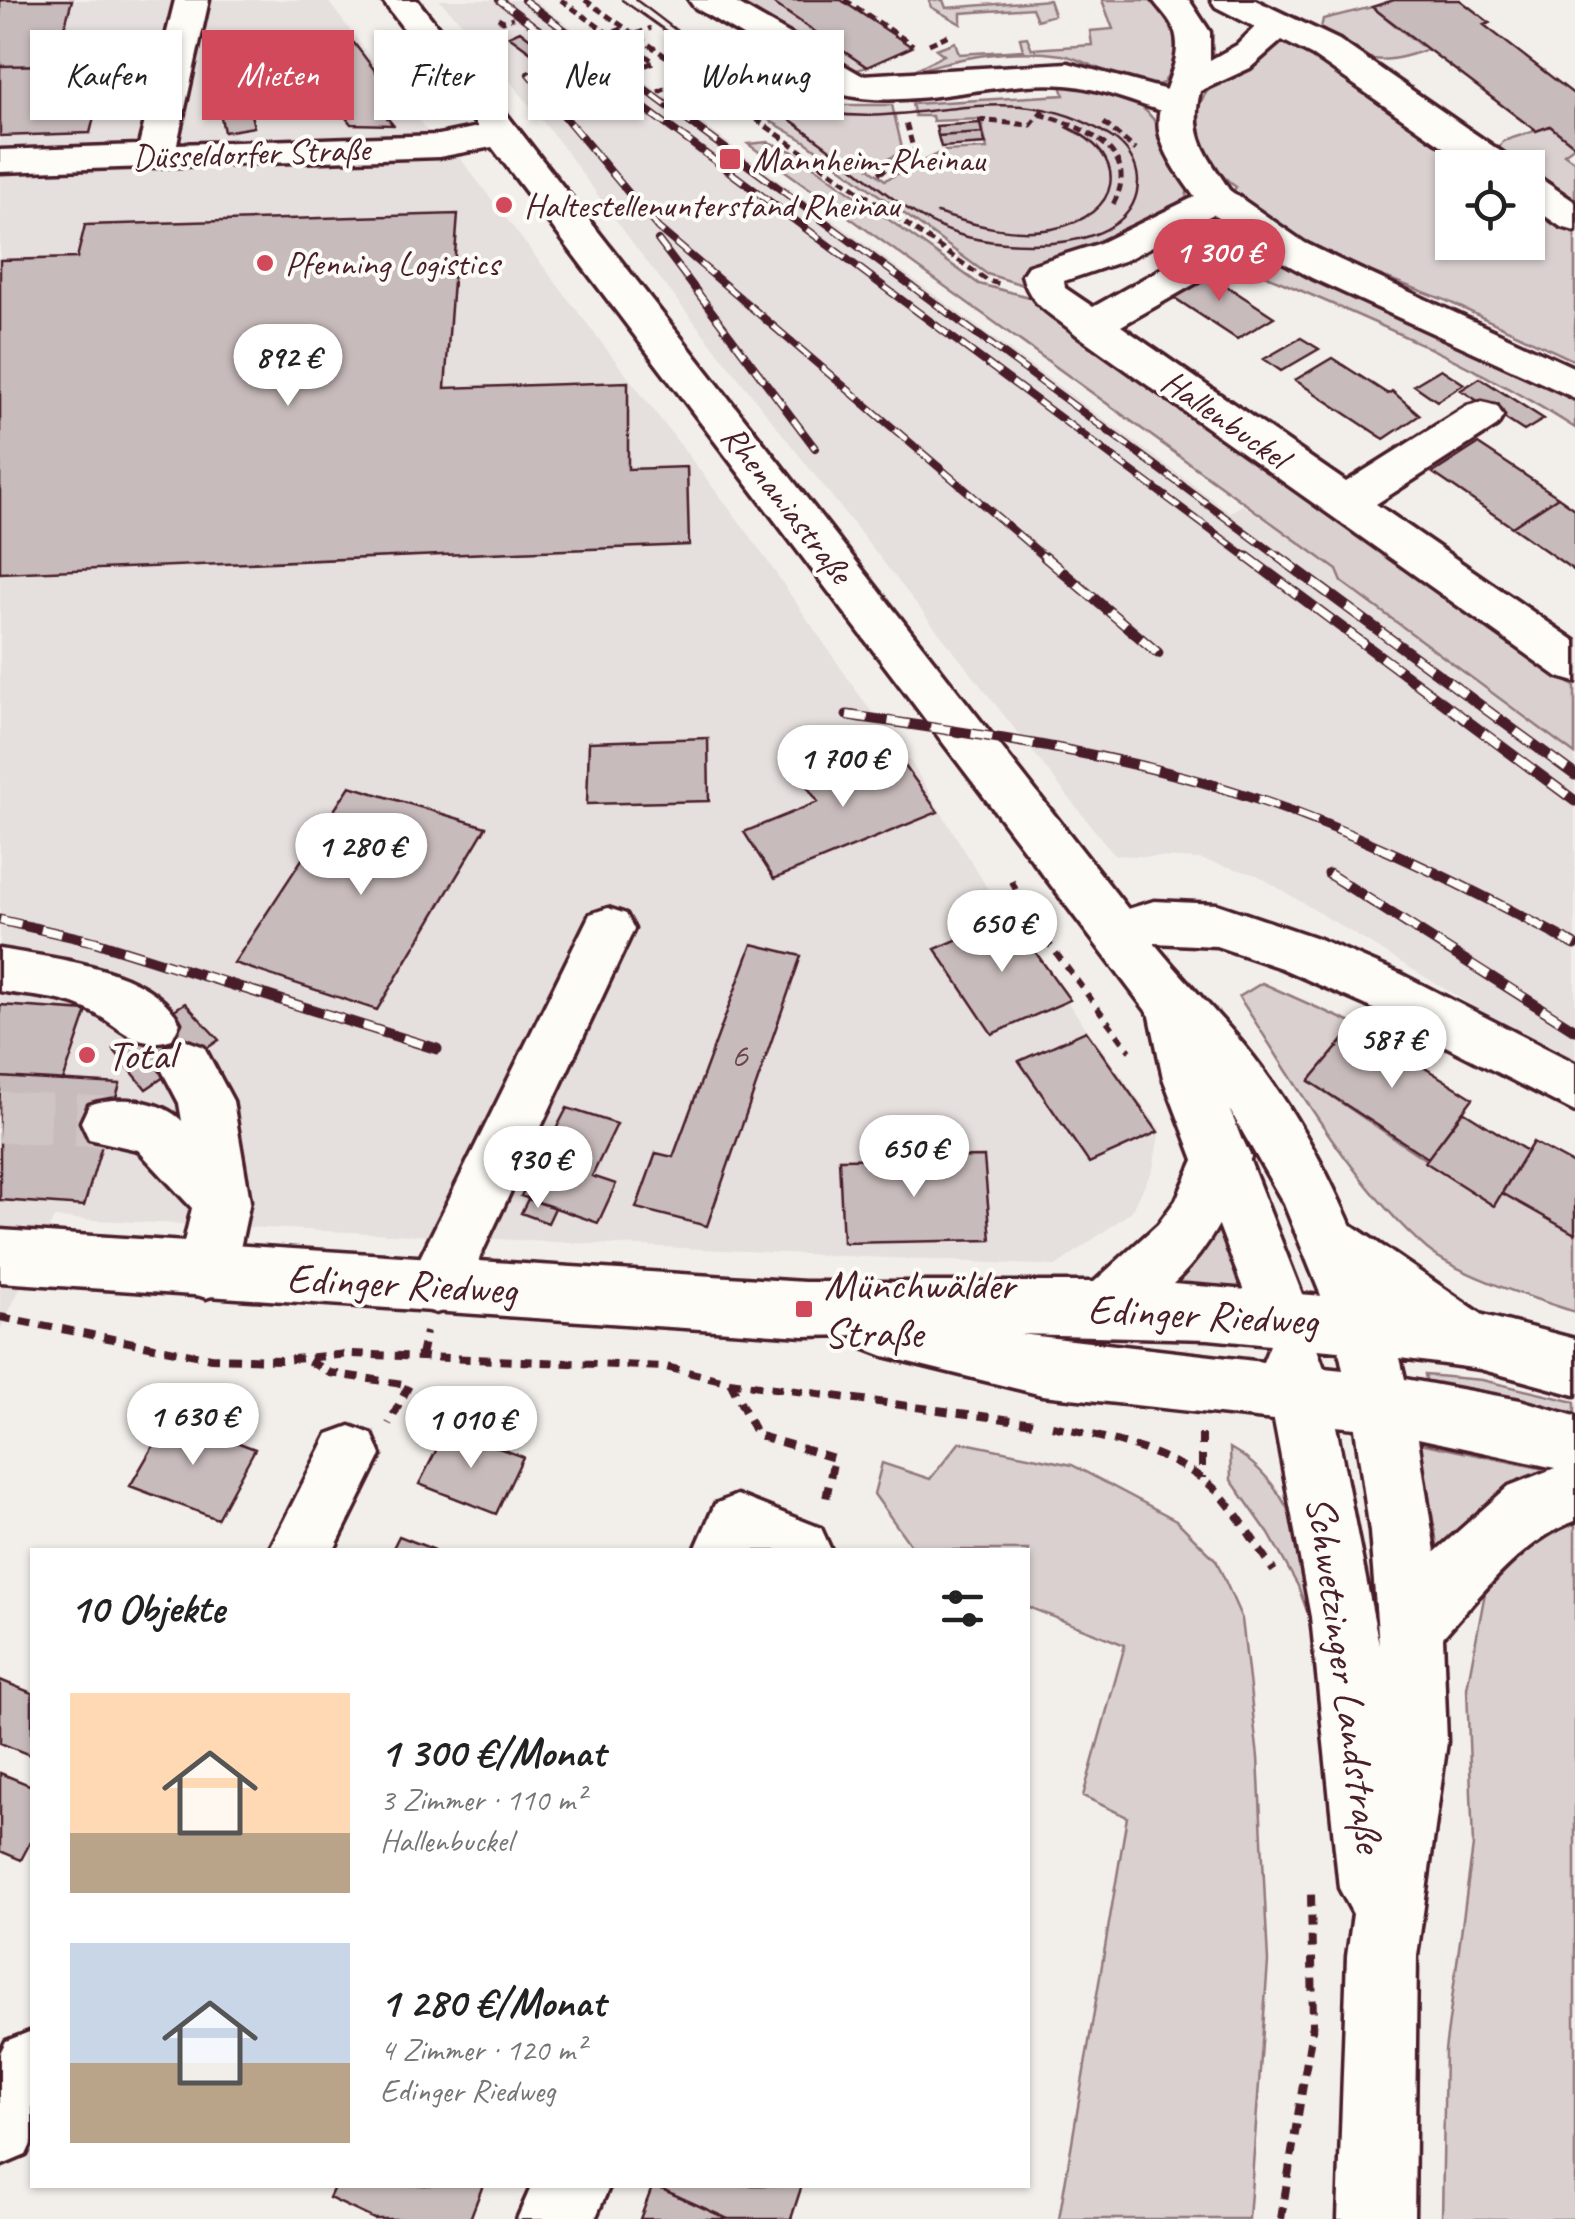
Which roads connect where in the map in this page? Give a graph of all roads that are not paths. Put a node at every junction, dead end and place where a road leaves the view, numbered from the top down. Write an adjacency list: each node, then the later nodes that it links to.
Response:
1 (192, 0): 10 (main road)
2 (399, 0): 8 (main road, Rhenaniastraße)
3 (706, 0): 7 (main road)
4 (1170, 0): 7 (main road)
5 (1228, 0): 6 (main road)
6 (1276, 22): 7 (main road); 9 (main road)
7 (1187, 81): 12 (main road)
8 (502, 134): 10 (main road, Düsseldorfer Straße); 22 (main road, Rhenaniastraße)
9 (1474, 150)
10 (155, 156): 11 (main road, Düsseldorfer Straße)
11 (0, 161)
12 (1215, 198): 16 (main road, Hallenbuckel); 17 (main road)
13 (1545, 198): 14 (main road)
14 (1575, 219)
15 (1198, 265): 16 (main road)
16 (1091, 326): 19 (main road, Hallenbuckel)
17 (1575, 384)
18 (1482, 416): 19 (main road)
19 (1344, 503): 20 (main road, Hallenbuckel)
20 (1575, 665)
21 (608, 929): 32 (main road)
22 (1116, 934): 24 (main road, Rhenaniastraße); 25 (main road)
23 (0, 970): 28 (main road)
24 (1174, 1009): 27 (main road, Rhenaniastraße); 29 (main road, Rhenaniastraße)
25 (1575, 1089)
26 (108, 1122): 28 (main road)
27 (1223, 1158): 33 (main road); 35 (main road, Rhenaniastraße)
28 (222, 1201): 31 (main road)
29 (1332, 1244): 36 (main road, Rhenaniastraße); 37 (main road)
30 (0, 1256): 31 (main road, Edinger Riedweg)
31 (206, 1272): 32 (main road, Edinger Riedweg)
32 (436, 1287): 34 (main road, Edinger Riedweg)
33 (1106, 1308): 34 (main road, Edinger Riedweg); 35 (main road, Edinger Riedweg)
34 (804, 1309): 39 (main road, Edinger Riedweg)
35 (1282, 1318): 36 (main road, Edinger Riedweg); 39 (main road, Schwetzinger Landstraße)
36 (1362, 1326): 37 (main road, Edinger Riedweg); 40 (main road, Rhenaniastraße)
37 (1480, 1342): 38 (main road)
38 (1575, 1367)
39 (1300, 1393): 40 (main road); 48 (main road, Schwetzinger Landstraße)
40 (1383, 1402): 41 (main road); 47 (main road, Schwetzinger Landstraße)
41 (1575, 1445)
42 (350, 1456): 45 (main road)
43 (1575, 1491): 47 (main road)
44 (812, 1530): 46 (main road)
45 (302, 1548)
46 (729, 1548)
47 (1411, 1624): 48 (main road, Schwetzinger Landstraße)
48 (1382, 1956): 53 (main road, Schwetzinger Landstraße)
49 (30, 2070): 50 (main road)
50 (0, 2129)
51 (570, 2188): 52 (main road)
52 (555, 2219)
53 (1376, 2219)

